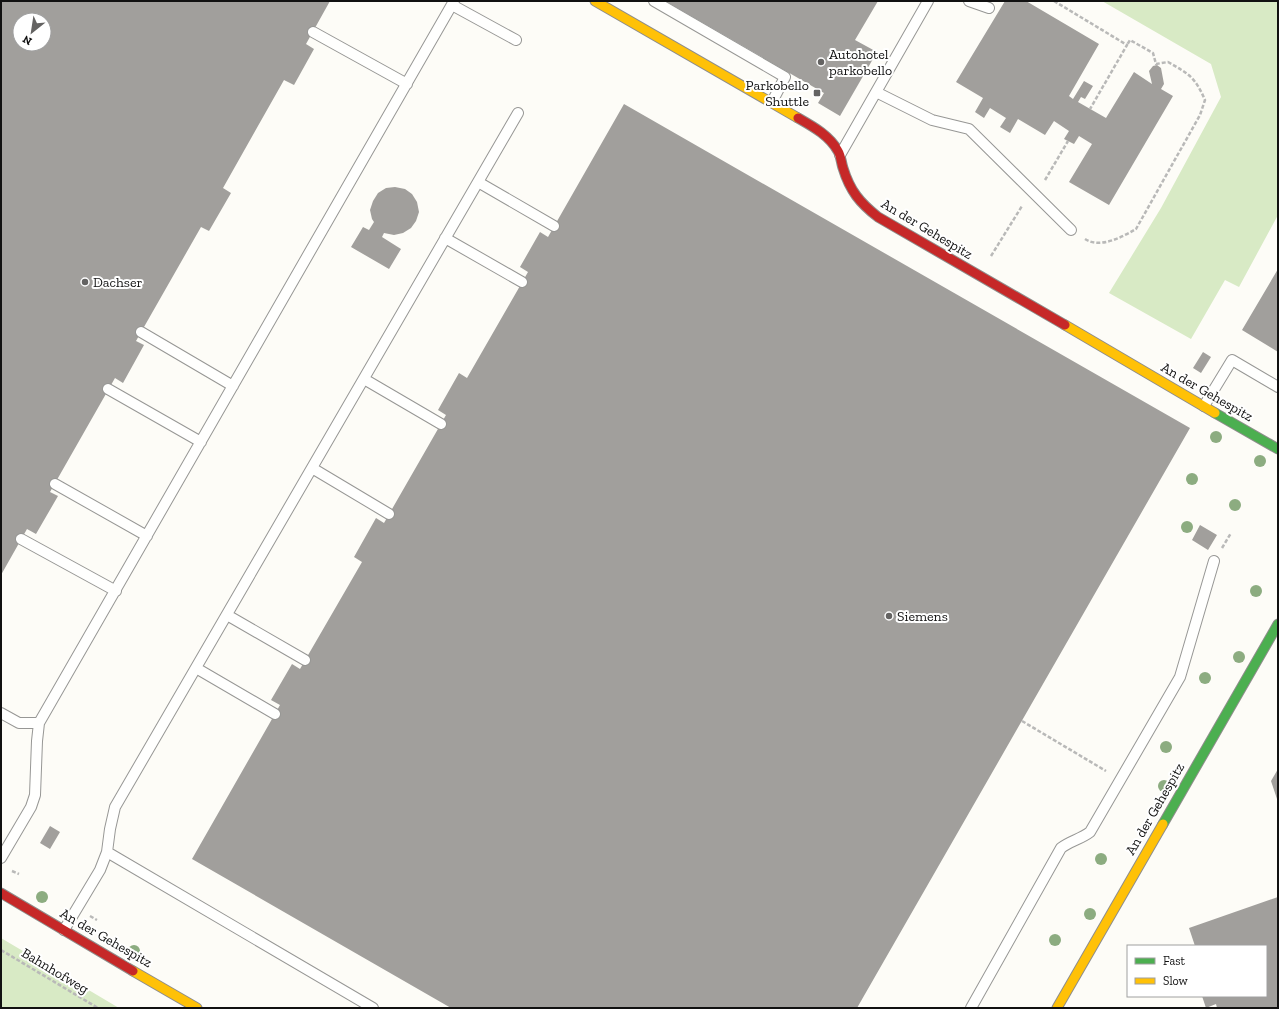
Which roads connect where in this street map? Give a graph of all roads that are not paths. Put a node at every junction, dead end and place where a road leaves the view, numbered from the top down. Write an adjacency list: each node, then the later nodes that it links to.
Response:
1 (595, 1): 11 (street, An der Gehespitz)
2 (654, 1): 11 (lane)
3 (928, 1): 10 (lane)
4 (970, 1): 6 (lane)
5 (453, 3): 8 (lane); 9 (lane)
6 (989, 8)
7 (313, 32): 9 (lane)
8 (516, 40)
9 (406, 84): 21 (lane)
10 (876, 92): 13 (lane); 16 (lane)
11 (772, 102): 13 (street, An der Gehespitz)
12 (518, 113): 14 (lane)
13 (840, 155): 24 (street, An der Gehespitz)
14 (478, 182): 15 (lane); 17 (lane)
15 (554, 226)
16 (1071, 230)
17 (445, 238): 18 (lane); 20 (lane)
18 (522, 282)
19 (141, 332): 21 (lane)
20 (364, 379): 25 (lane); 28 (lane)
21 (233, 386): 26 (lane)
22 (1278, 387): 24 (lane)
23 (108, 389): 26 (lane)
24 (1204, 406): 27 (street, An der Gehespitz)
25 (441, 424)
26 (201, 442): 31 (lane)
27 (1278, 449)
28 (312, 468): 30 (lane); 35 (lane)
29 (55, 484): 31 (lane)
30 (390, 514)
31 (147, 536): 34 (lane)
32 (22, 539): 34 (lane)
33 (1214, 561): 48 (lane)
34 (116, 591): 41 (lane)
35 (227, 615): 37 (lane); 38 (lane)
36 (1278, 624): 49 (street, An der Gehespitz)
37 (305, 660)
38 (196, 668): 40 (lane); 42 (lane)
39 (1, 713): 41 (lane)
40 (275, 714)
41 (39, 723): 43 (lane)
42 (107, 852): 45 (lane); 47 (lane)
43 (1, 858)
44 (1, 893): 45 (street, An der Gehespitz)
45 (64, 930): 46 (street, An der Gehespitz)
46 (197, 1008)
47 (373, 1008)
48 (970, 1008)
49 (1057, 1008)

